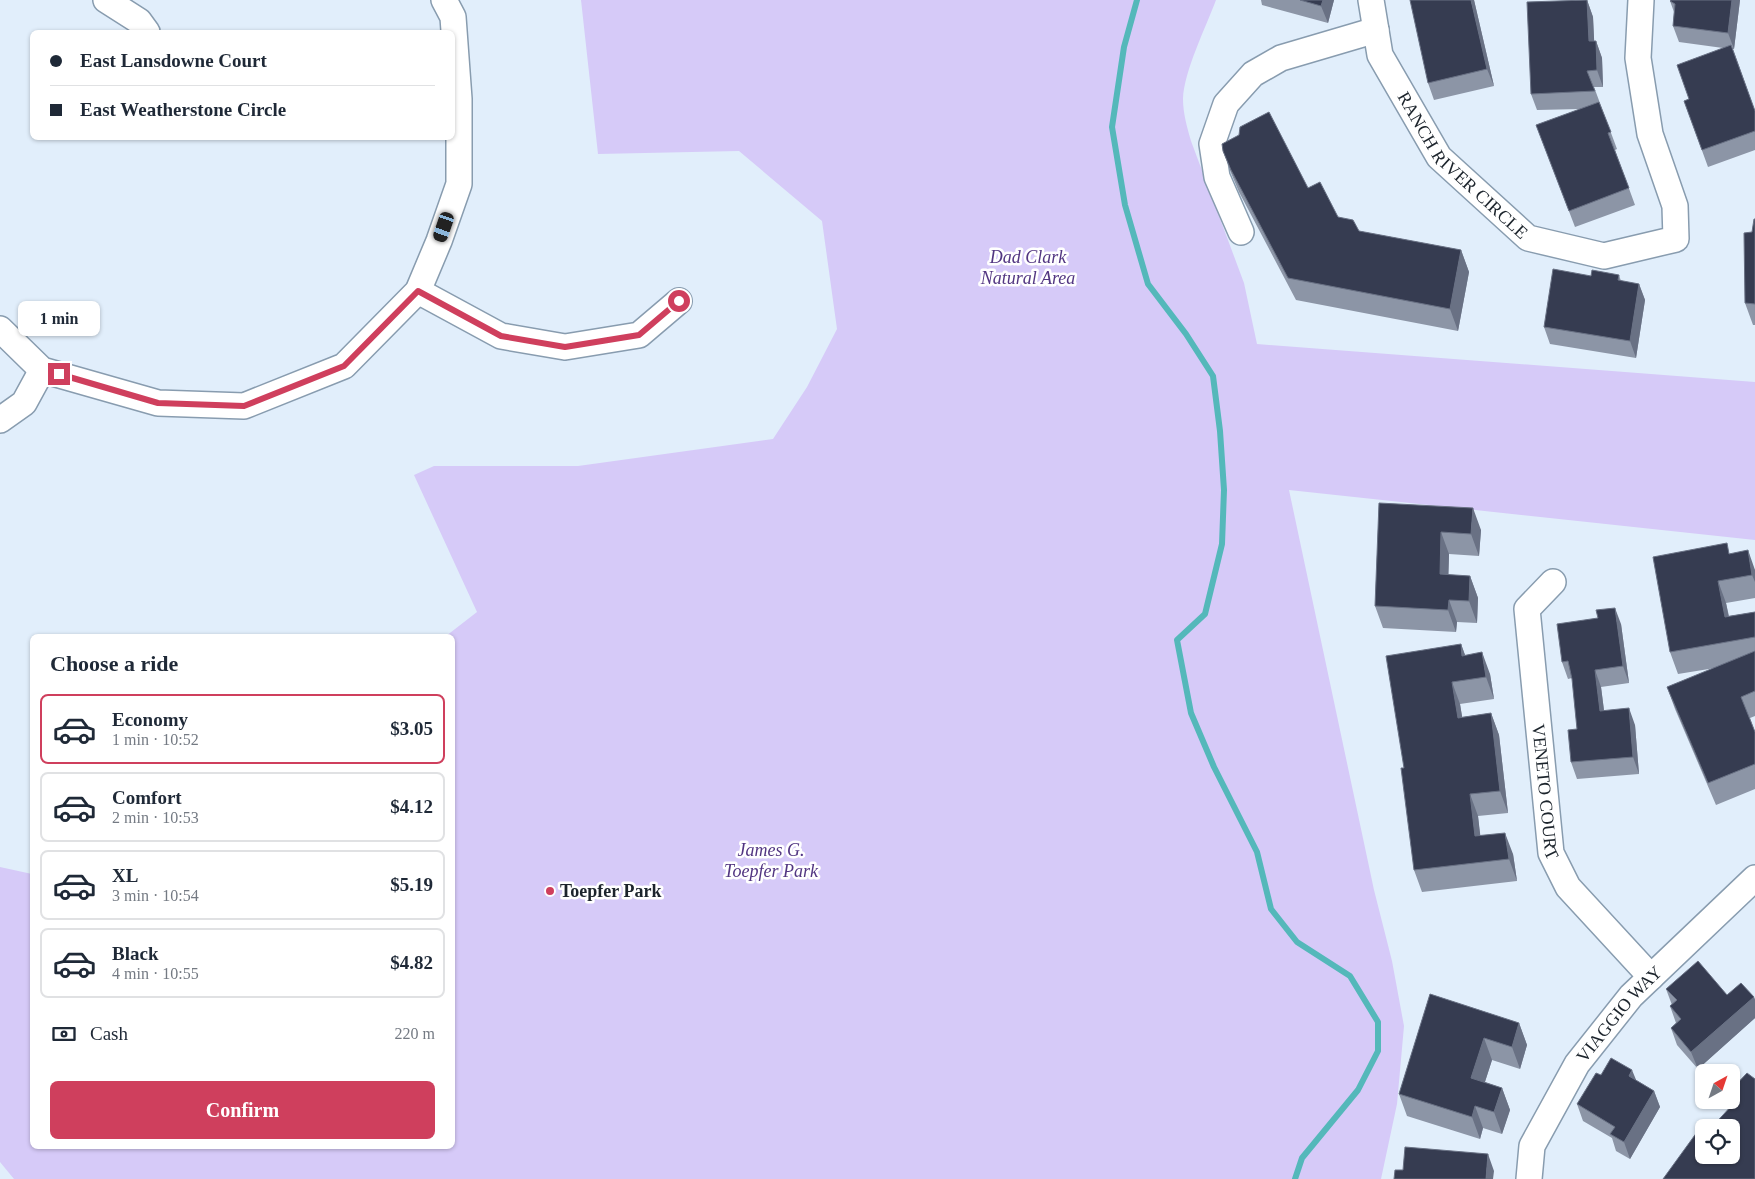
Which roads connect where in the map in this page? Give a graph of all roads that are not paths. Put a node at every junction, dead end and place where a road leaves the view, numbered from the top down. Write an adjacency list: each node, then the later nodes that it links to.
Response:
1 (106, 0): 5 (street)
2 (444, 0): 6 (street)
3 (1371, 0): 7 (street, RANCH RIVER CIRCLE)
4 (1641, 0): 7 (street, RANCH RIVER CIRCLE)
5 (146, 30)
6 (454, 30)
7 (1376, 30): 9 (street)
8 (455, 45): 10 (street)
9 (1241, 232)
10 (418, 291): 11 (street); 13 (street)
11 (679, 301)
12 (0, 329): 13 (street)
13 (42, 370): 14 (street)
14 (0, 420)
15 (1553, 582): 17 (street, VENETO COURT)
16 (1755, 878): 17 (street, VIAGGIO WAY)
17 (1651, 976): 18 (street, VIAGGIO WAY)
18 (1529, 1179)

